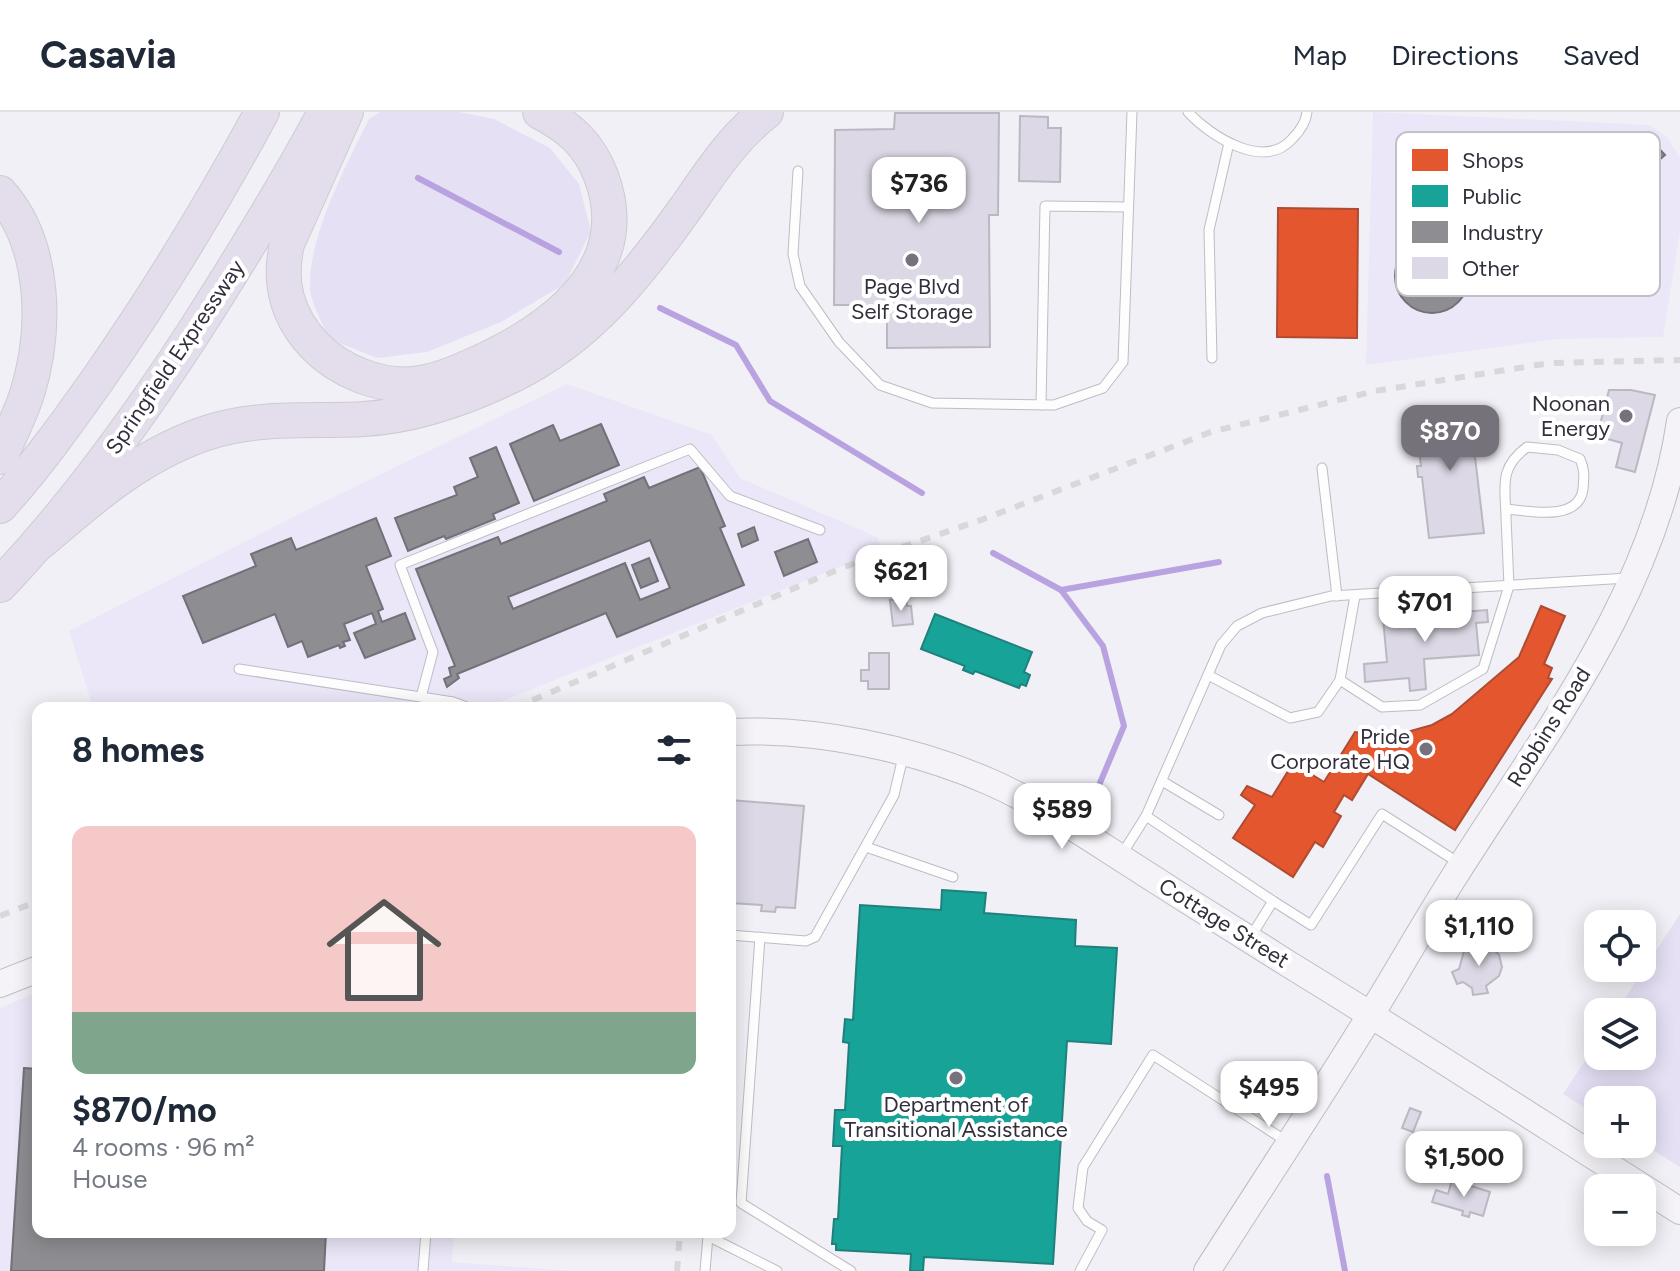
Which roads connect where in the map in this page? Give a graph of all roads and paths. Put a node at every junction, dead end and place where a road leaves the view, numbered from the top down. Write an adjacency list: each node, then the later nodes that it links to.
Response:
1 (261, 112): 18 (highway)
2 (540, 112): 7 (highway)
3 (766, 112): 21 (highway)
4 (1132, 112): 11 (lane)
5 (1188, 112): 8 (lane)
6 (1307, 112): 8 (lane)
7 (335, 113): 21 (highway, Springfield Expressway)
8 (1229, 143): 12 (lane)
9 (798, 171): 13 (lane)
10 (0, 193): 15 (highway)
11 (1128, 207): 13 (lane); 13 (lane)
12 (1212, 358)
13 (1041, 405)
14 (1680, 421): 16 (main road, Robbins Road)
15 (0, 457)
16 (1677, 457): 22 (main road, Robbins Road)
17 (1322, 468): 25 (lane)
18 (0, 506)
19 (1506, 509): 19 (lane); 24 (lane)
20 (820, 530): 30 (lane)
21 (42, 541): 23 (highway, Springfield Expressway)
22 (1635, 577): 24 (lane); 39 (main road, Robbins Road)
23 (0, 585)
24 (1509, 586): 26 (lane); 29 (lane)
25 (1337, 596): 26 (lane); 28 (lane)
26 (1360, 596): 29 (lane)
27 (239, 669): 30 (lane)
28 (1208, 675): 29 (lane); 34 (lane)
29 (1340, 680)
30 (421, 697): 31 (lane)
31 (453, 702)
32 (736, 732): 33 (main road, Cottage Street)
33 (904, 753): 37 (lane); 38 (main road, Cottage Street)
34 (1162, 781): 35 (lane); 36 (lane)
35 (1219, 815)
36 (1146, 816): 38 (lane); 41 (lane)
37 (866, 847): 40 (lane); 43 (lane)
38 (1120, 858): 44 (main road, Cottage Street)
39 (1462, 865): 41 (lane); 47 (main road, Robbins Road)
40 (953, 877)
41 (1273, 901): 44 (lane)
42 (736, 935): 43 (lane)
43 (760, 937): 56 (lane)
44 (1250, 939): 47 (main road, Cottage Street)
45 (32, 971): 46 (main road)
46 (0, 984)
47 (1372, 1013): 48 (main road, Robbins Road); 49 (main road, Cottage Street)
48 (1289, 1142): 57 (lane); 58 (main road, Robbins Road)
49 (1680, 1211)
50 (426, 1238): 53 (lane)
51 (708, 1238): 54 (lane)
52 (712, 1238): 55 (lane)
53 (423, 1271)
54 (705, 1271)
55 (777, 1271)
56 (851, 1271)
57 (1080, 1271)
58 (1207, 1271)

